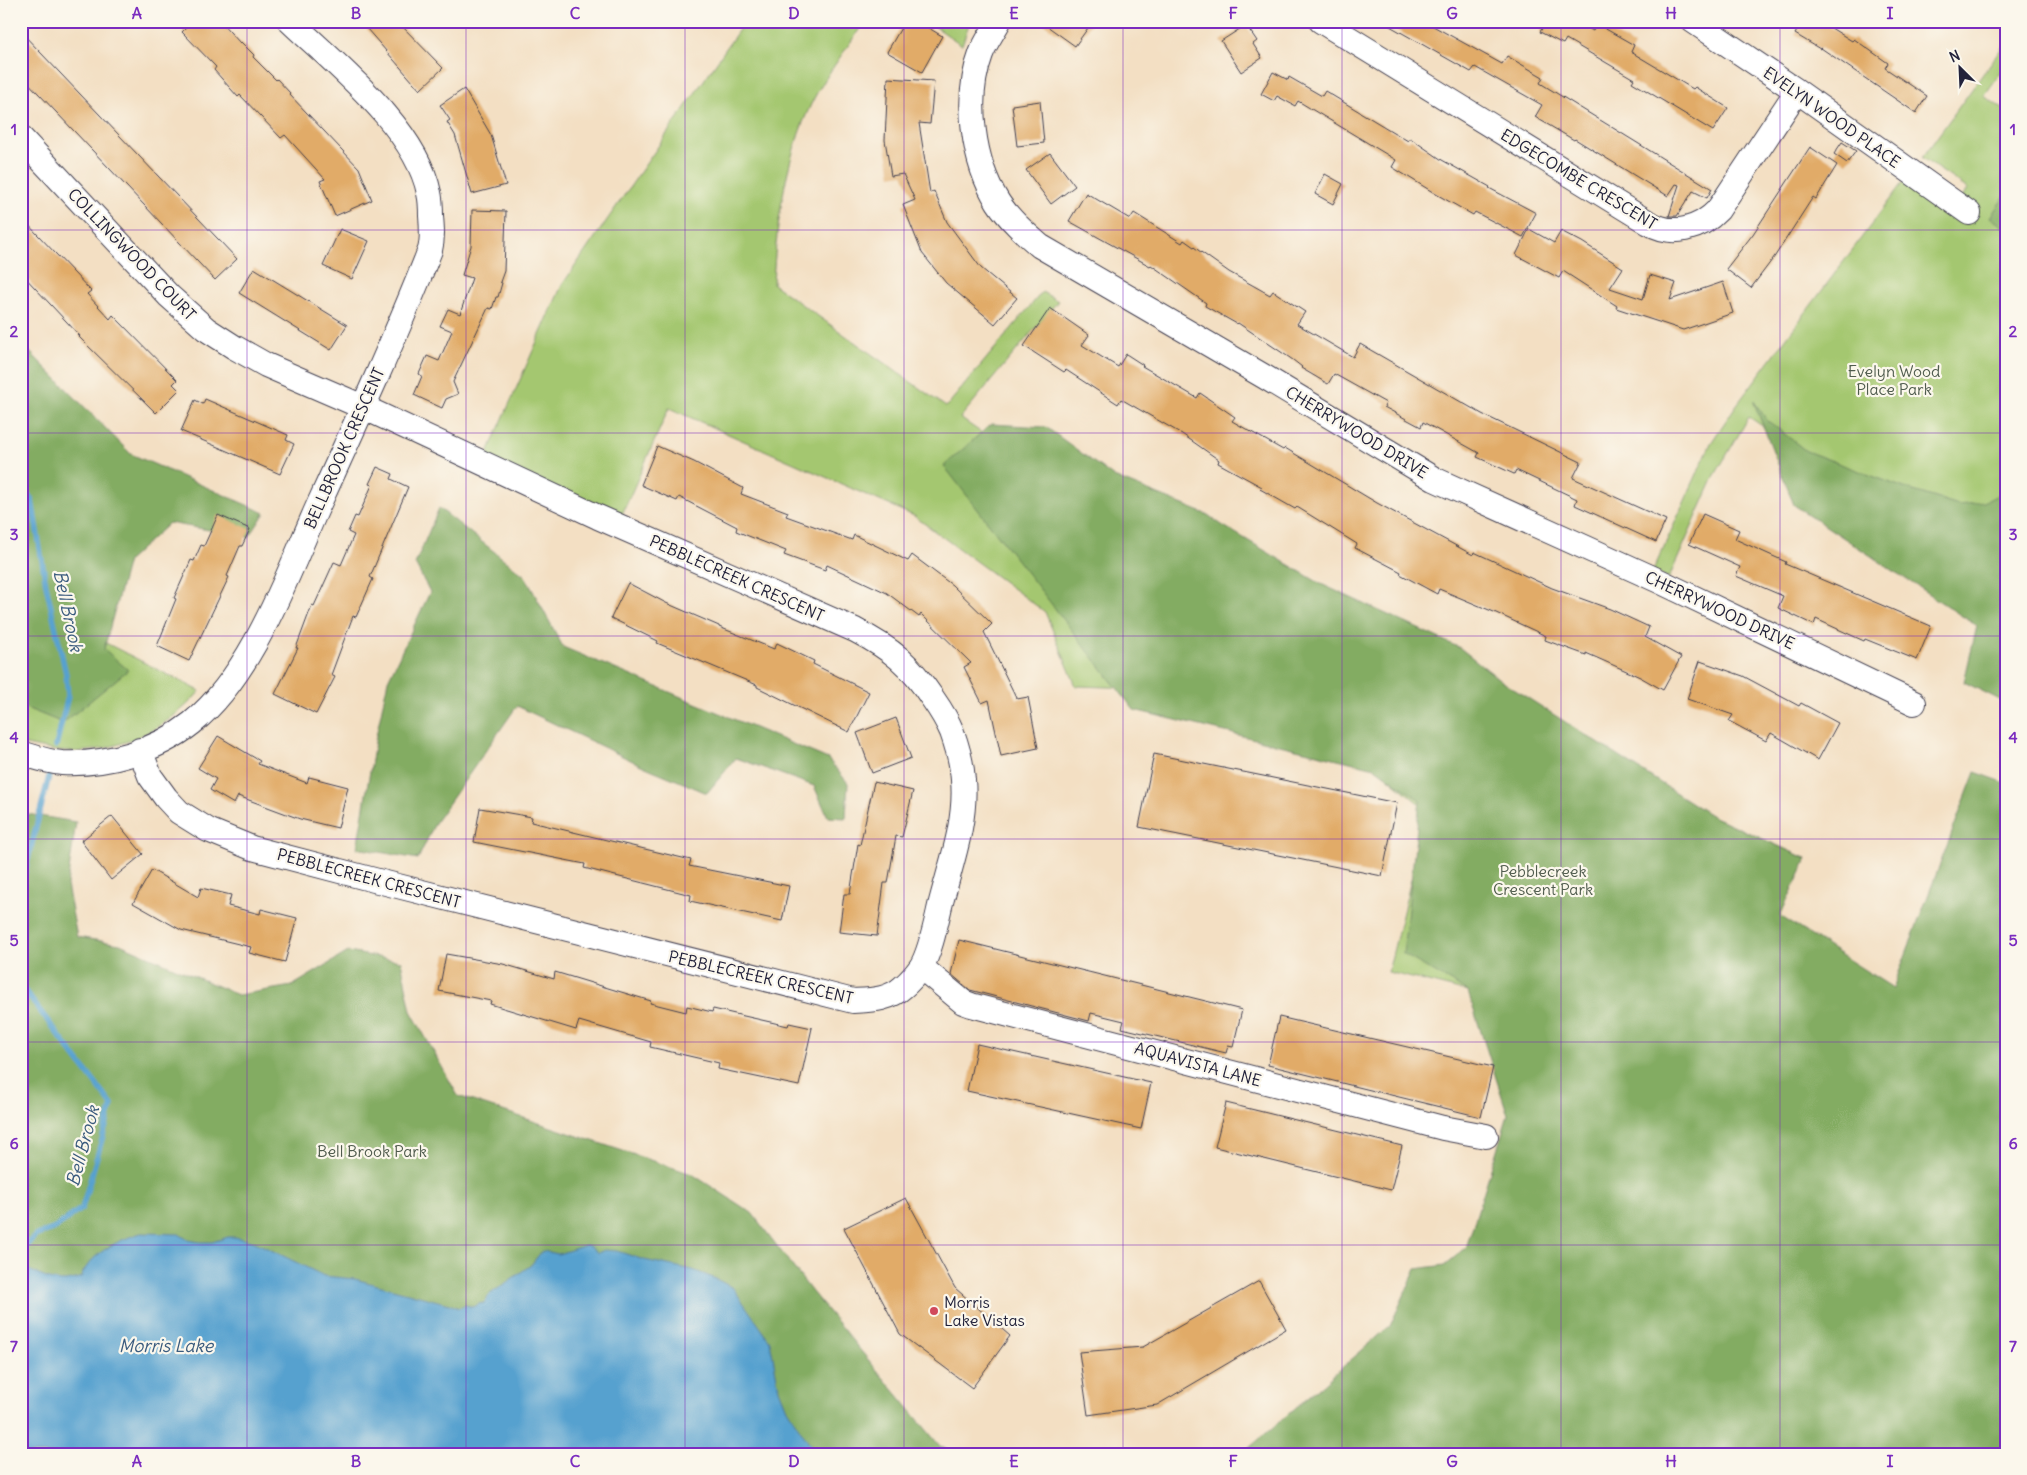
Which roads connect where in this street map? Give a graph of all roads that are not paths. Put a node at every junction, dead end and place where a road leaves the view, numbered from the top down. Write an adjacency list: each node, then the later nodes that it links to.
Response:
1 (290, 21): 8 (street, BELLBROOK CRESCENT)
2 (999, 21): 9 (street, CHERRYWOOD DRIVE)
3 (1321, 21): 5 (street, EDGECOMBE CRESCENT)
4 (1693, 21): 5 (street, EVELYN WOOD PLACE)
5 (1797, 91): 7 (street, EVELYN WOOD PLACE)
6 (21, 138): 8 (street, COLLINGWOOD COURT)
7 (1969, 213)
8 (363, 407): 10 (street, BELLBROOK CRESCENT); 12 (street, PEBBLECREEK CRESCENT)
9 (1914, 703)
10 (140, 750): 11 (street, BELLBROOK CRESCENT); 12 (street, PEBBLECREEK CRESCENT)
11 (21, 753)
12 (921, 967): 13 (street, AQUAVISTA LANE)
13 (1486, 1136)

